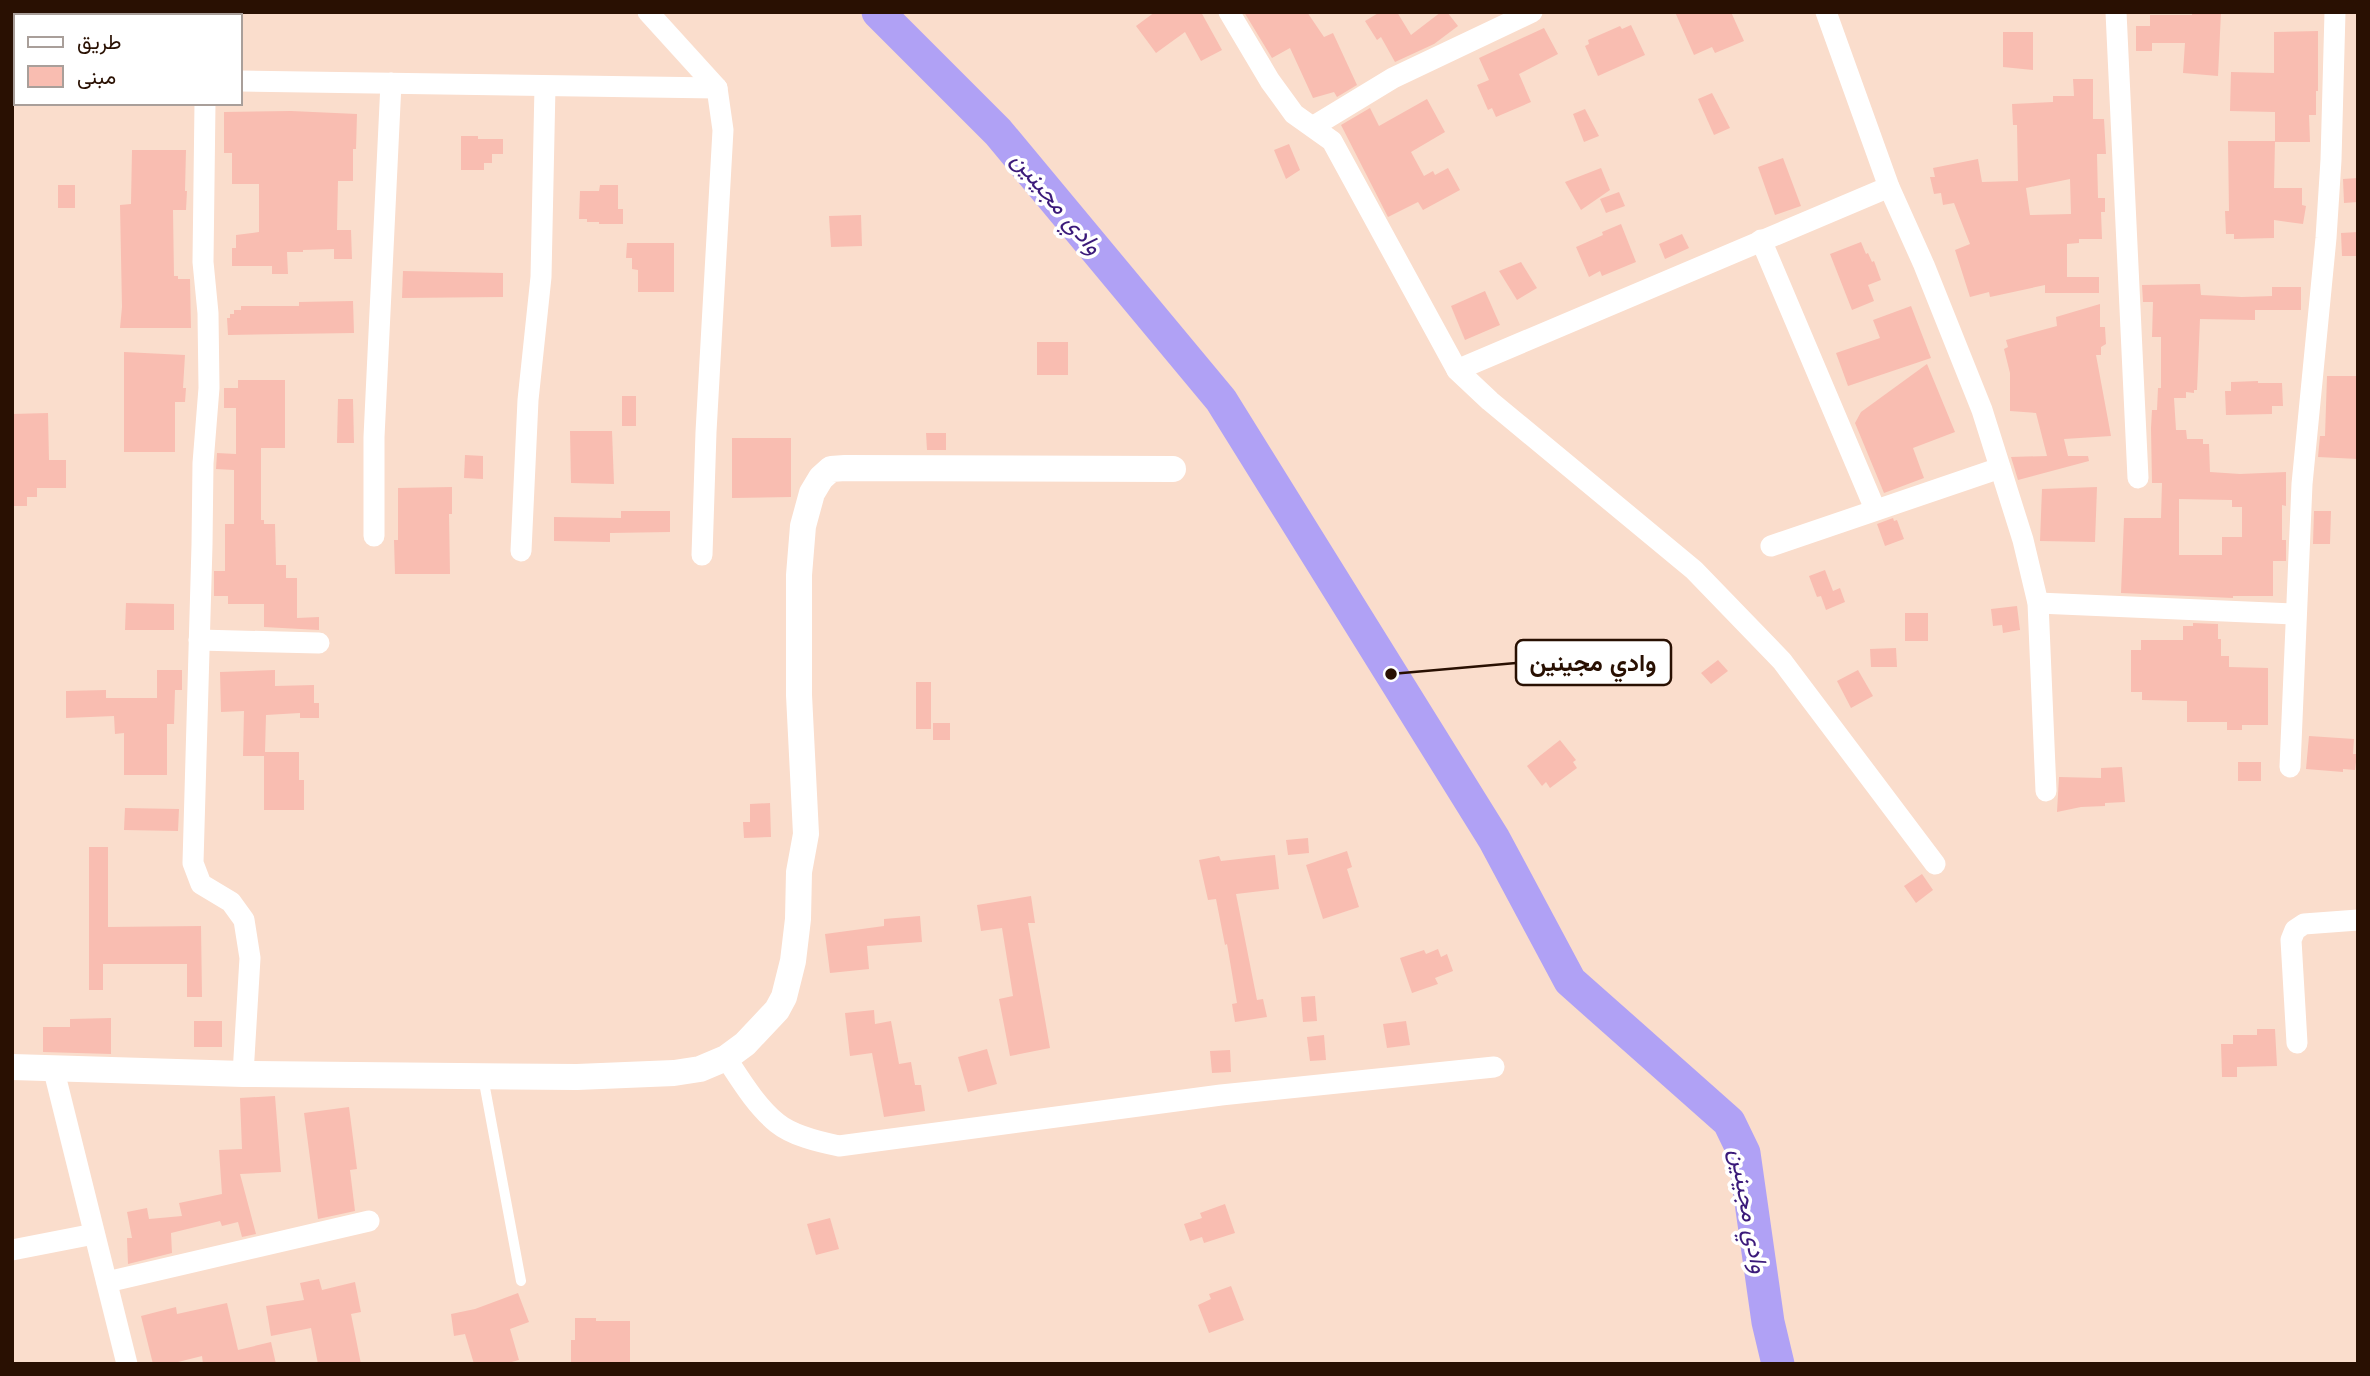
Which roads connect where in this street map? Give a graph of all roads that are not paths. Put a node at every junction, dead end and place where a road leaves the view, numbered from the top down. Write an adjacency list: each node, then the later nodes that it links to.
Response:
1 (648, 12): 10 (street)
2 (1229, 12): 12 (street)
3 (1532, 12): 12 (street)
4 (1826, 12): 13 (street)
5 (2116, 12): 18 (street)
6 (2334, 12): 25 (street)
7 (242, 80): 8 (street)
8 (391, 83): 9 (street); 20 (street)
9 (545, 86): 10 (street); 22 (street)
10 (717, 88): 23 (street)
11 (205, 105): 26 (street)
12 (1314, 127): 15 (street)
13 (1889, 187): 14 (street); 16 (street)
14 (1761, 240): 15 (street); 19 (street)
15 (1457, 370): 30 (street)
16 (2000, 468): 19 (street); 24 (street)
17 (1173, 470): 33 (street)
18 (2138, 478)
19 (1875, 509): 21 (street)
20 (374, 536)
21 (1771, 546)
22 (521, 551)
23 (702, 555)
24 (2038, 603): 25 (street); 29 (street)
25 (2295, 614): 28 (street)
26 (200, 640): 27 (street); 37 (street)
27 (319, 643)
28 (2290, 766)
29 (2046, 791)
30 (1935, 864)
31 (2358, 920): 32 (street)
32 (2297, 1043)
33 (726, 1058): 35 (street); 38 (street)
34 (12, 1067): 36 (street)
35 (1494, 1067)
36 (53, 1068): 37 (street); 40 (street)
37 (243, 1074): 38 (street)
38 (483, 1077): 42 (lane)
39 (369, 1221): 43 (street)
40 (94, 1234): 41 (street); 43 (street)
41 (12, 1250)
42 (521, 1281)
43 (107, 1282): 44 (street)
44 (127, 1364)

